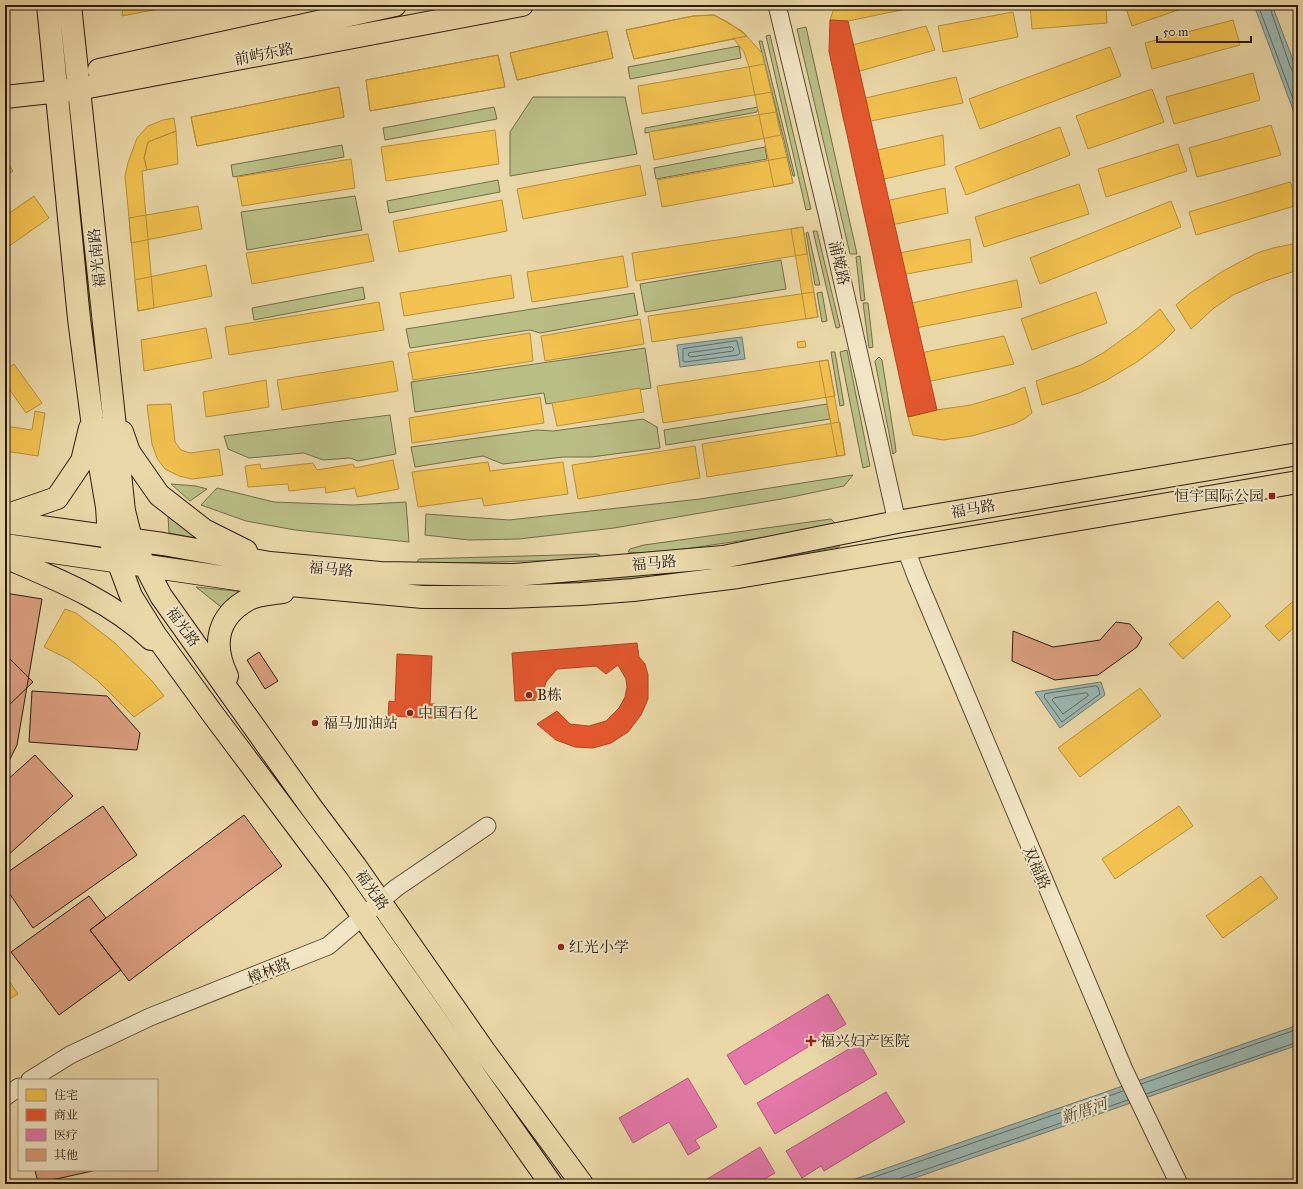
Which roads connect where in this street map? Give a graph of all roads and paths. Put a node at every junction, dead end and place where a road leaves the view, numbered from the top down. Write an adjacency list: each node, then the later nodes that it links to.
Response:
1 (48, 5): 8 (main road, 福光南路)
2 (70, 5): 7 (main road, 福光南路)
3 (395, 5): 7 (main road, 前屿东路)
4 (522, 5): 7 (main road, 前屿东路)
5 (777, 5): 17 (street, 浦墘路)
6 (5, 81): 8 (main road, 前屿东路)
7 (77, 81): 8 (main road, 前屿东路); 10 (main road, 福光南路)
8 (56, 84): 9 (main road, 前屿东路); 11 (main road, 福光南路)
9 (5, 97)
10 (113, 408): 14 (main road, 福光南路); 24 (main road)
11 (92, 419): 14 (main road, 福光南路); 15 (main road)
12 (1298, 454): 17 (main road, 福马路)
13 (1298, 482): 21 (main road, 福马路)
14 (116, 509): 18 (main road, 福光路); 19 (main road, 福光路)
15 (5, 516)
16 (5, 522): 18 (main road, 福马路)
17 (897, 522): 24 (main road, 福马路)
18 (108, 537): 19 (main road, 福马路); 23 (main road, 福光路)
19 (131, 539): 24 (main road, 福马路); 25 (main road, 福光路)
20 (5, 545): 23 (main road, 福马路)
21 (905, 547): 26 (main road, 福马路); 37 (street, 双福路)
22 (5, 557): 27 (main road)
23 (118, 562): 25 (main road, 福马路); 27 (main road, 福光路)
24 (270, 563)
25 (144, 565): 26 (main road, 福马路); 28 (main road, 福光路)
26 (312, 587): 28 (main road)
27 (177, 663): 31 (main road, 福光路)
28 (247, 715): 30 (main road, 福光路)
29 (487, 826): 30 (street, 樟林路)
30 (381, 902): 31 (street, 樟林路); 36 (main road, 福光路)
31 (364, 918): 32 (street, 樟林路); 35 (main road, 福光路)
32 (32, 1079)
33 (18, 1088): 34 (street)
34 (5, 1098)
35 (551, 1184)
36 (582, 1184)
37 (1179, 1184)

